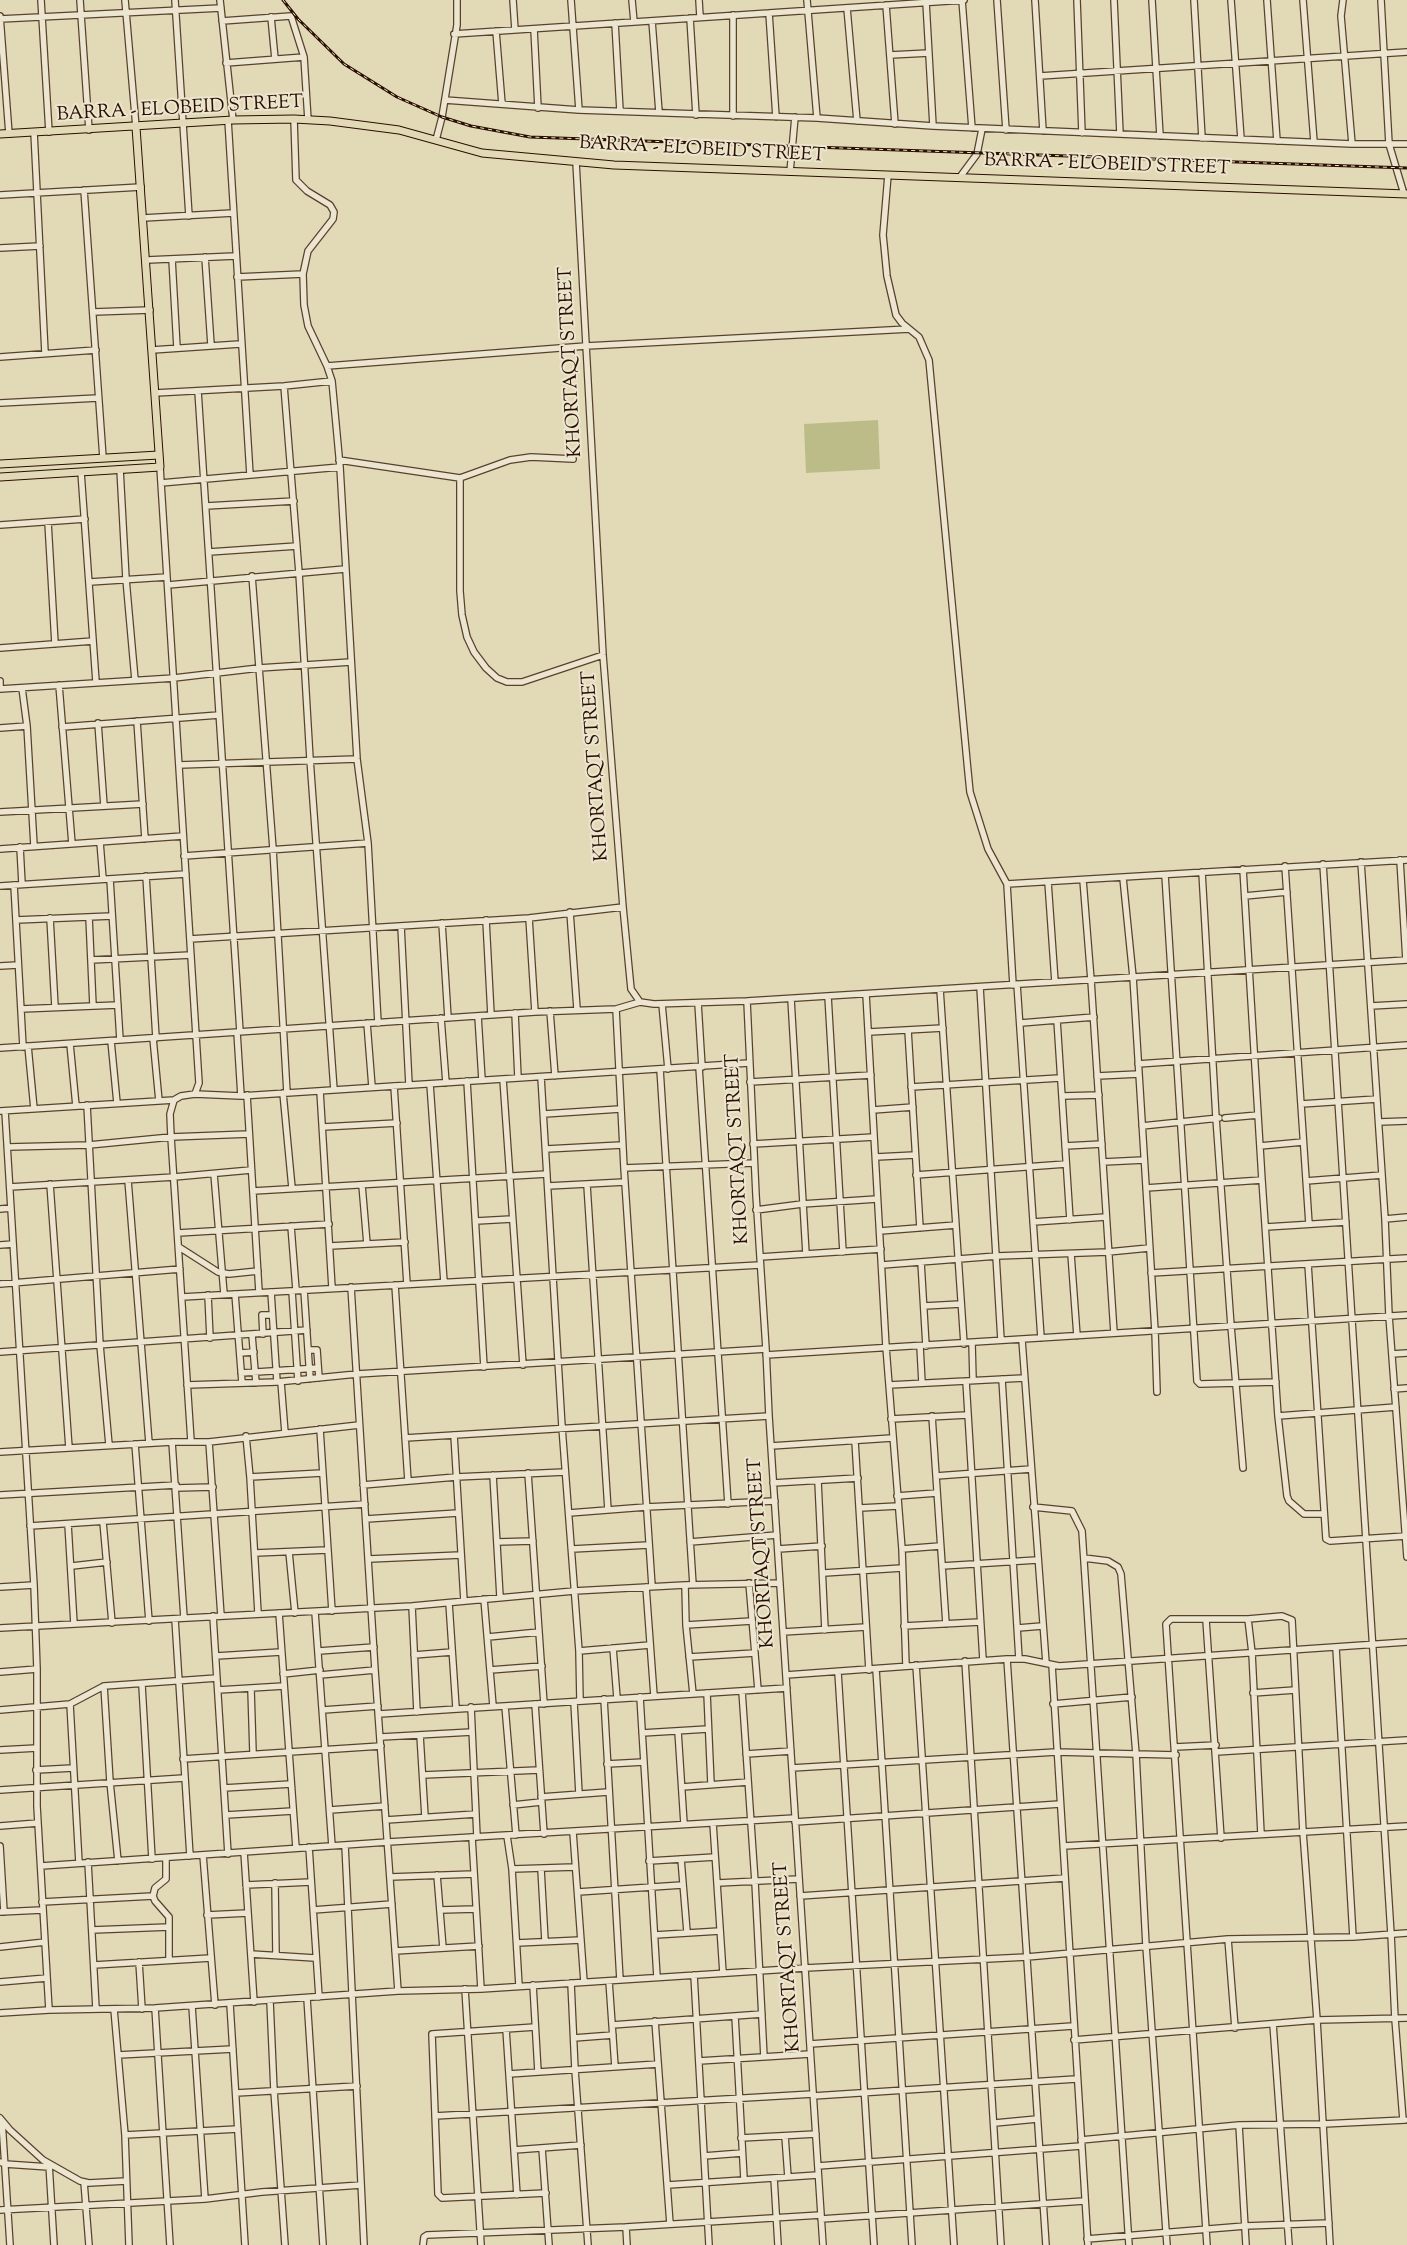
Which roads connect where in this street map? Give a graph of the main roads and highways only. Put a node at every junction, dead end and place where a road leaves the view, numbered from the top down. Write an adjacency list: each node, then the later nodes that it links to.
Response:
1 (136, 127): 2 (main road, BARRA - ELOBEID STREET); 3 (main road, BARRA - ELOBEID STREET); 4 (main road)
2 (0, 134)
3 (1406, 194)
4 (159, 455): 5 (main road); 6 (main road)
5 (0, 464)
6 (0, 477)

